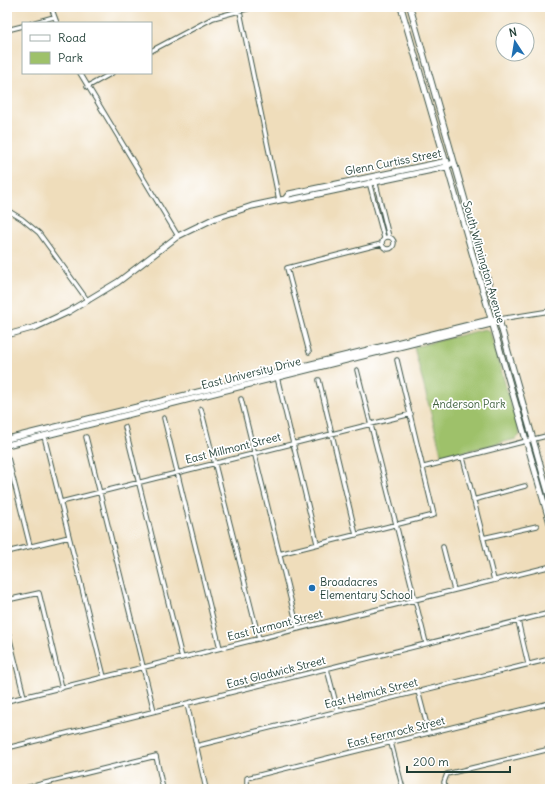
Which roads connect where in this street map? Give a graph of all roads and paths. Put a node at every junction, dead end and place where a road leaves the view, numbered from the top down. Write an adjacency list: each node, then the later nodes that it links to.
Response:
1 (51, 7): 6 (street)
2 (254, 7): 5 (street)
3 (400, 7): 15 (street, South Wilmington Avenue)
4 (410, 7): 16 (street, South Wilmington Avenue)
5 (240, 8): 11 (street); 23 (street)
6 (54, 17): 7 (street); 8 (street)
7 (36, 22)
8 (56, 22)
9 (22, 26): 10 (street)
10 (7, 30)
11 (152, 50)
12 (81, 74): 14 (street)
13 (110, 74): 14 (street)
14 (88, 87): 25 (street)
15 (444, 160): 16 (street, Glenn Curtiss Street); 17 (street, South Wilmington Avenue); 18 (street, Glenn Curtiss Street)
16 (454, 162): 17 (street, Glenn Curtiss Street); 31 (street, South Wilmington Avenue)
17 (446, 167): 20 (street, Glenn Curtiss Street); 32 (street, South Wilmington Avenue)
18 (374, 176): 19 (street, Glenn Curtiss Street); 20 (street)
19 (368, 177): 21 (street); 22 (street, Glenn Curtiss Street)
20 (376, 182): 21 (street, Glenn Curtiss Street); 26 (street)
21 (369, 183): 22 (street, Glenn Curtiss Street); 27 (street)
22 (285, 199): 23 (street, Glenn Curtiss Street)
23 (279, 200): 25 (street, Glenn Curtiss Street)
24 (7, 210): 29 (street)
25 (178, 236): 29 (street, Glenn Curtiss Street)
26 (389, 237): 27 (street); 28 (street)
27 (384, 238): 28 (street)
28 (381, 244): 34 (street)
29 (88, 301): 33 (street, Glenn Curtiss Street)
30 (550, 311): 31 (street, East University Drive)
31 (500, 319): 32 (street, East University Drive); 49 (street, South Wilmington Avenue)
32 (491, 322): 37 (street, East University Drive); 51 (street, South Wilmington Avenue)
33 (7, 335)
34 (309, 352)
35 (397, 360): 41 (street)
36 (357, 370): 43 (street)
37 (276, 375): 45 (street, East University Drive); 52 (street)
38 (319, 380): 46 (street)
39 (241, 399): 54 (street)
40 (201, 409): 57 (street)
41 (411, 414): 43 (street, East Millmont Street); 58 (street)
42 (164, 418): 59 (street)
43 (371, 424): 46 (street, East Millmont Street); 67 (street)
44 (125, 427): 60 (street)
45 (44, 433): 50 (street, East University Drive); 53 (street, East University Drive); 65 (street)
46 (332, 433): 52 (street, East Millmont Street); 69 (street)
47 (550, 435): 49 (street)
48 (86, 437): 62 (street)
49 (533, 439): 51 (street); 63 (street, South Wilmington Avenue)
50 (7, 440)
51 (525, 441): 56 (street); 66 (street, South Wilmington Avenue)
52 (294, 442): 54 (street, East Millmont Street); 72 (street)
53 (7, 445)
54 (254, 453): 57 (street, East Millmont Street); 76 (street)
55 (8, 458): 73 (street)
56 (463, 458): 58 (street); 64 (street)
57 (216, 462): 59 (street, East Millmont Street); 86 (street)
58 (424, 467): 67 (street)
59 (177, 472): 60 (street, East Millmont Street); 88 (street)
60 (138, 482): 62 (street, East Millmont Street); 89 (street)
61 (525, 486): 64 (street)
62 (100, 492): 65 (street, East Millmont Street); 92 (street)
63 (550, 499)
64 (473, 500): 71 (street)
65 (61, 502): 70 (street)
66 (550, 523)
67 (395, 524): 69 (street); 81 (street)
68 (537, 526): 71 (street)
69 (356, 535): 72 (street)
70 (69, 537): 73 (street); 94 (street)
71 (483, 538): 78 (street)
72 (317, 543): 76 (street)
73 (30, 546): 75 (street)
74 (443, 547): 79 (street)
75 (7, 552)
76 (279, 554): 84 (street)
77 (548, 567): 78 (street, East Turmont Street)
78 (494, 580): 79 (street, East Turmont Street)
79 (454, 590): 81 (street, East Turmont Street)
80 (7, 600): 95 (street)
81 (414, 600): 84 (street, East Turmont Street); 87 (street)
82 (550, 613): 83 (street, East Gladwick Street)
83 (518, 621): 87 (street, East Gladwick Street); 91 (street)
84 (298, 629): 86 (street, East Turmont Street)
85 (8, 632): 97 (street)
86 (259, 639): 88 (street, East Turmont Street)
87 (426, 643): 93 (street, East Gladwick Street)
88 (220, 648): 89 (street, East Turmont Street)
89 (182, 658): 92 (street, East Turmont Street)
90 (550, 658): 91 (street, East Helmick Street)
91 (528, 664): 96 (street, East Helmick Street)
92 (144, 668): 94 (street, East Turmont Street); 101 (street)
93 (327, 669): 100 (street, East Gladwick Street); 102 (street)
94 (104, 677): 95 (street, East Turmont Street)
95 (62, 688): 97 (street, East Turmont Street)
96 (418, 691): 102 (street, East Helmick Street); 103 (street)
97 (24, 697): 98 (street, East Turmont Street)
98 (7, 701)
99 (550, 703): 103 (street, East Fernrock Street)
100 (187, 704): 101 (street, East Gladwick Street); 105 (street)
101 (154, 711): 106 (street, East Gladwick Street)
102 (338, 711): 105 (street, East Helmick Street)
103 (429, 733): 104 (street, East Fernrock Street)
104 (391, 743): 112 (street, East Fernrock Street); 113 (street)
105 (196, 746): 108 (street)
106 (7, 748)
107 (550, 749): 114 (street)
108 (206, 788): 111 (street)
109 (21, 789): 110 (street)
110 (163, 789)
111 (198, 789)
112 (247, 789)
113 (404, 789)
114 (445, 789)

